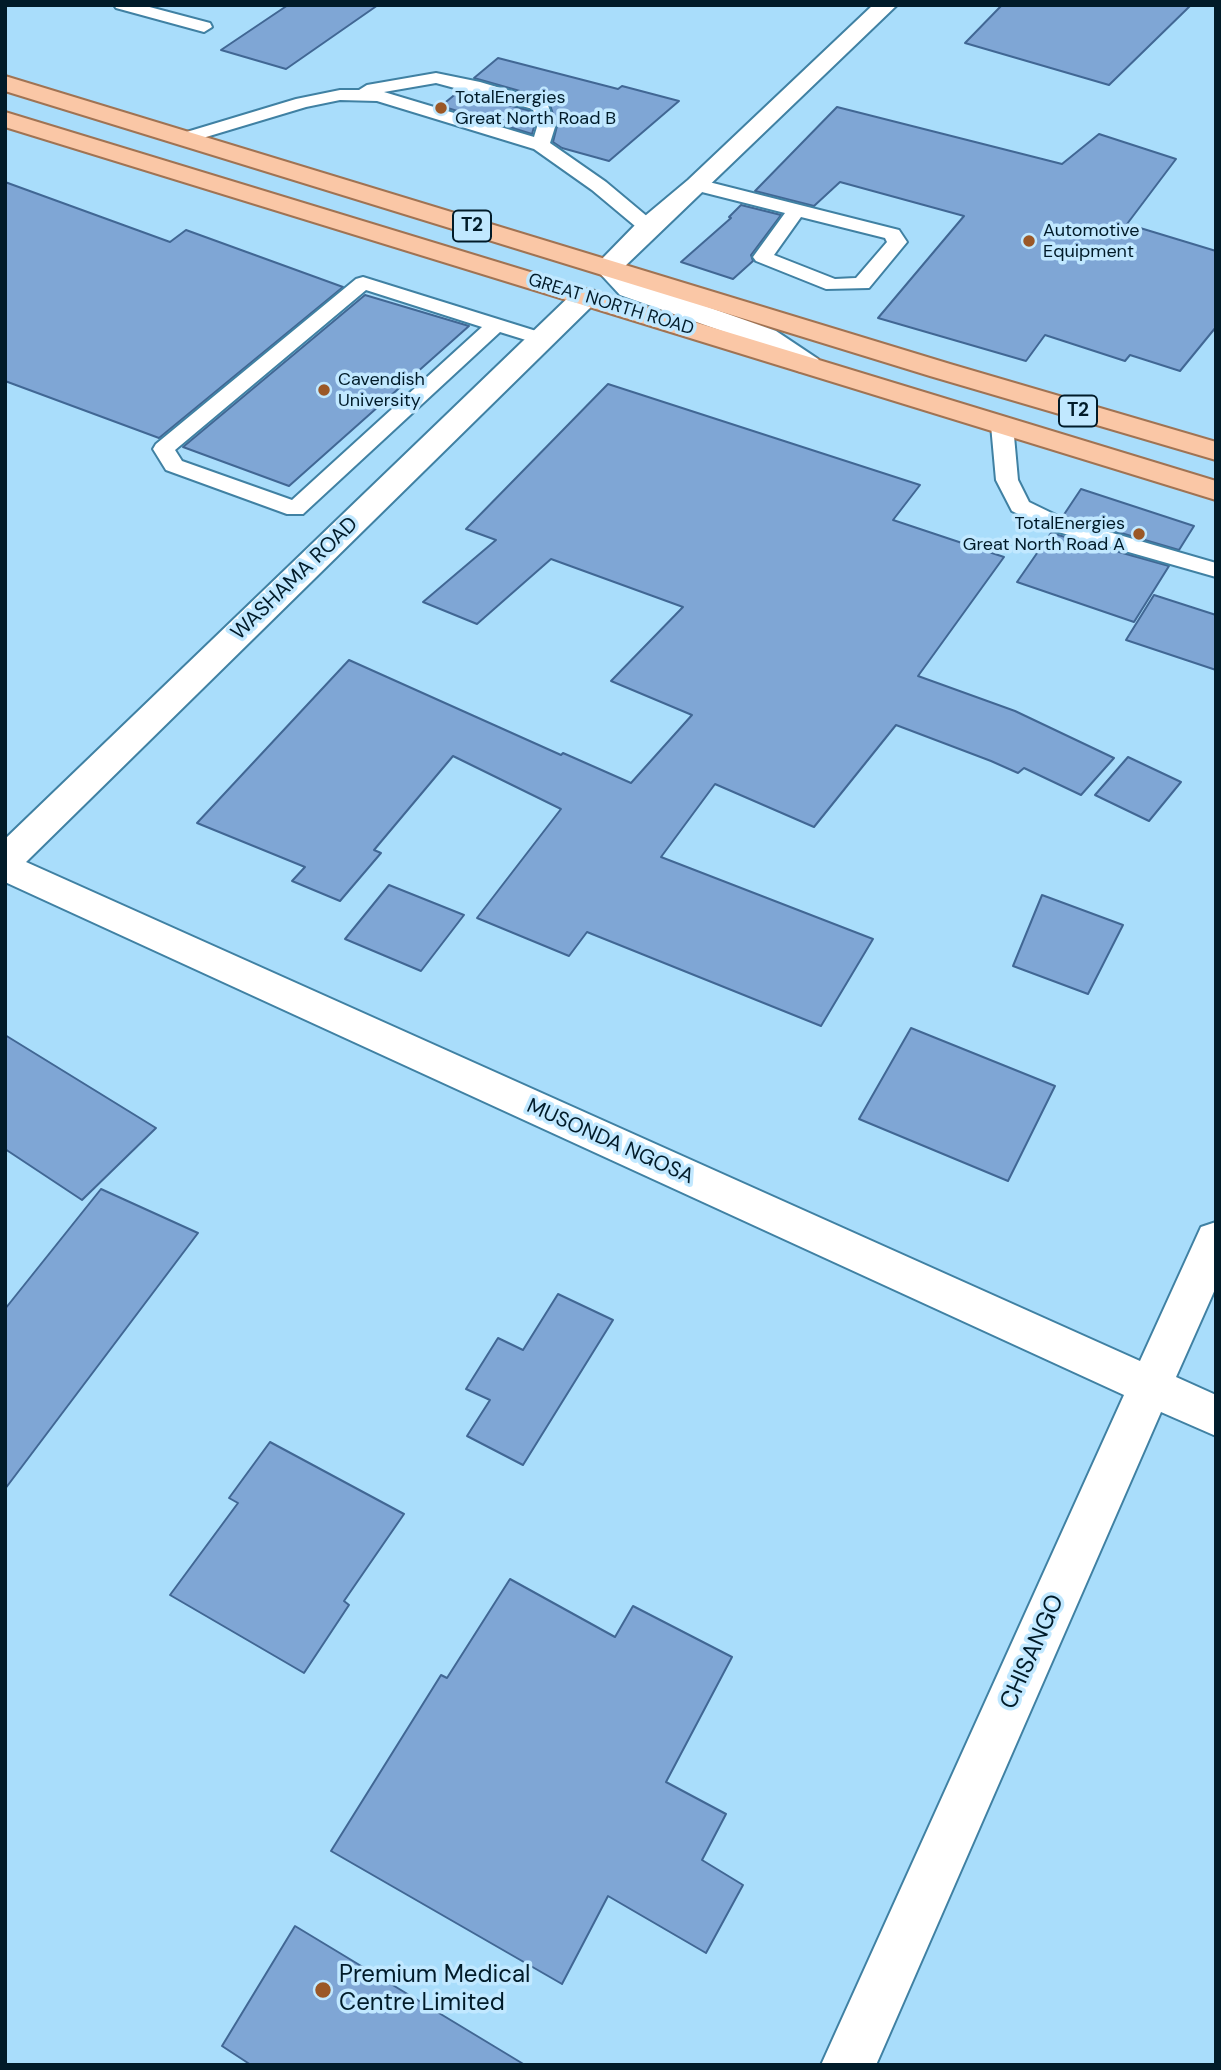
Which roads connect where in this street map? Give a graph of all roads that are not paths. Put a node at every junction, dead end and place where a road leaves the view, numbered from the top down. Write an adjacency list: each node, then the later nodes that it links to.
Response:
1 (122, 5): 3 (lane)
2 (886, 5): 9 (street)
3 (204, 27)
4 (5, 83): 7 (main road, GREAT NORTH ROAD / T2)
5 (340, 95): 7 (lane); 8 (lane); 8 (lane)
6 (5, 119): 13 (main road, GREAT NORTH ROAD / T2)
7 (186, 138): 12 (main road, GREAT NORTH ROAD / T2)
8 (540, 145): 11 (lane)
9 (697, 185): 10 (lane); 11 (street)
10 (796, 210): 10 (lane)
11 (648, 227): 12 (street)
12 (608, 268): 16 (street); 18 (main road, GREAT NORTH ROAD / T2)
13 (586, 297): 15 (street, WASHAMA ROAD); 16 (main road, GREAT NORTH ROAD / T2)
14 (496, 325): 14 (lane); 15 (lane)
15 (542, 339): 21 (street, WASHAMA ROAD)
16 (808, 365): 17 (main road, GREAT NORTH ROAD / T2)
17 (1002, 425): 19 (main road, GREAT NORTH ROAD / T2); 20 (lane)
18 (1216, 452)
19 (1216, 491)
20 (1216, 570)
21 (5, 861)
22 (5, 867): 24 (street, MUSONDA NGOSA)
23 (1216, 1239): 24 (street, CHISANGO)
24 (1151, 1388): 25 (street, MUSONDA NGOSA); 26 (street, CHISANGO)
25 (1216, 1416)
26 (848, 2065)

